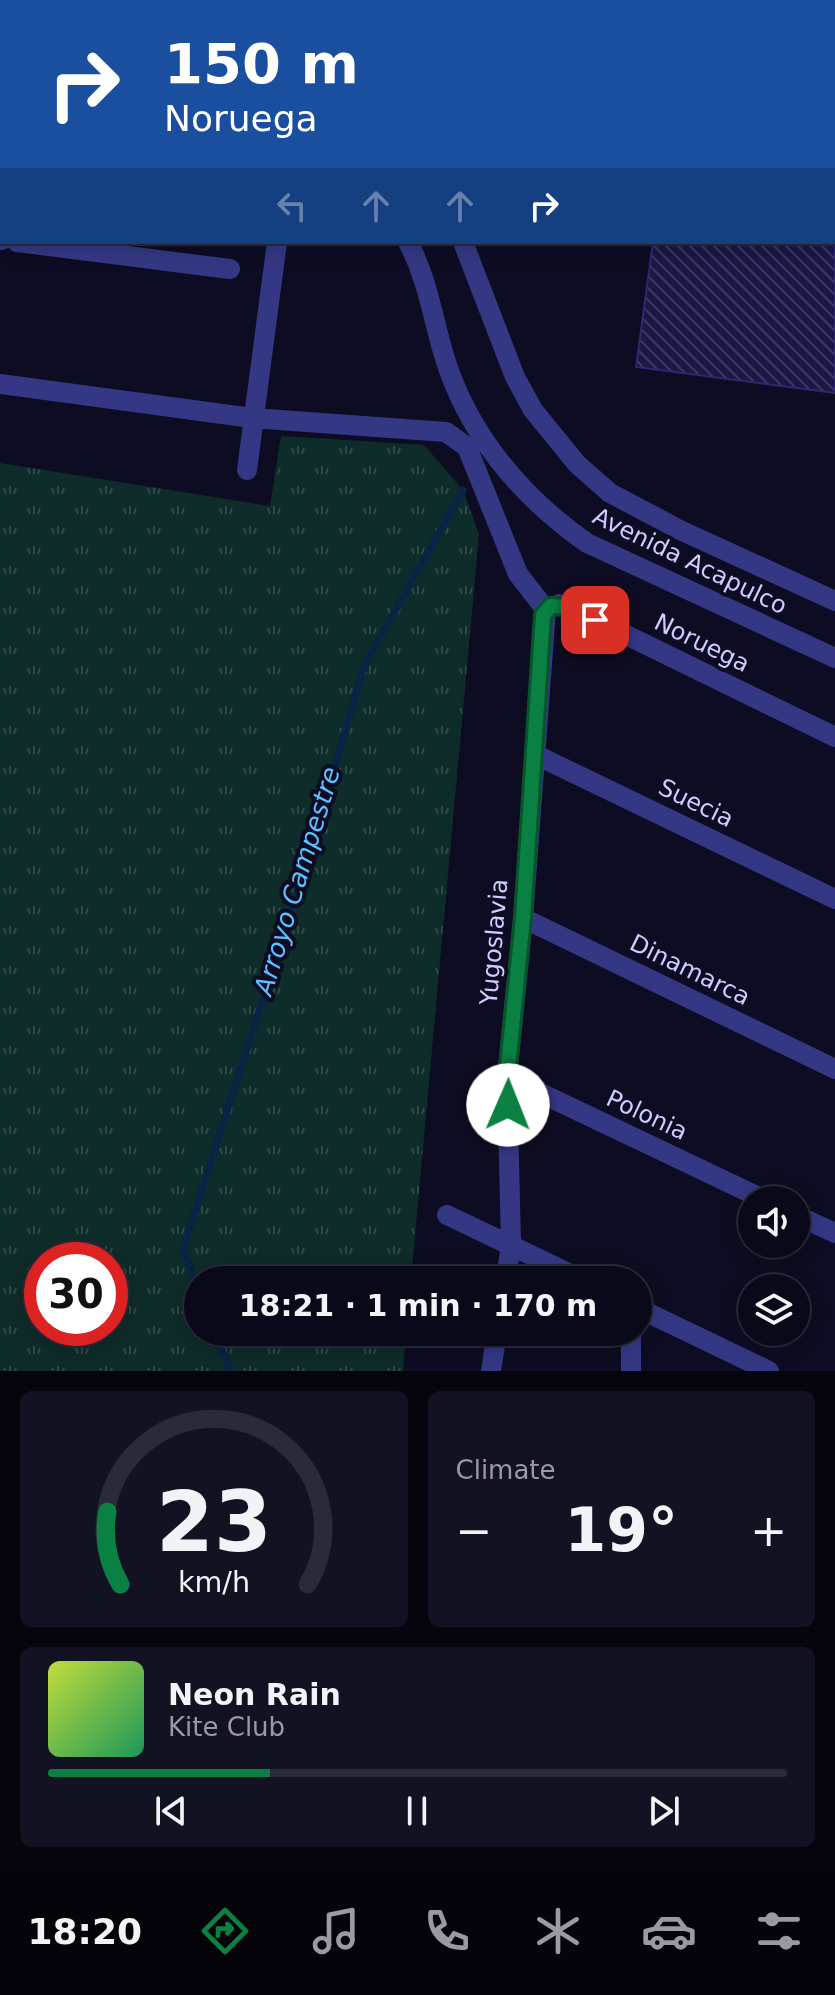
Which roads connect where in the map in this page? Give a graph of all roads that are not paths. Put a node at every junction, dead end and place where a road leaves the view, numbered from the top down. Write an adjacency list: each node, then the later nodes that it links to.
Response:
1 (33, 244): 5 (street)
2 (277, 244): 7 (street)
3 (409, 244): 11 (street, Avenida Acapulco)
4 (464, 244): 9 (street, Avenida Acapulco)
5 (230, 269)
6 (0, 384): 7 (street)
7 (252, 418): 8 (street); 10 (street)
8 (247, 470)
9 (835, 601)
10 (546, 610): 12 (street, Noruega); 13 (street, Yugoslavia)
11 (835, 658)
12 (835, 737)
13 (534, 754): 14 (street, Suecia); 15 (street, Yugoslavia)
14 (835, 899)
15 (523, 918): 16 (street, Dinamarca); 17 (street, Yugoslavia)
16 (835, 1069)
17 (507, 1077): 18 (street, Polonia); 22 (street, Yugoslavia)
18 (738, 1187)
19 (447, 1215): 22 (street)
20 (810, 1221): 21 (street)
21 (835, 1233)
22 (511, 1244): 23 (street, Yugoslavia); 24 (street)
23 (508, 1266)
24 (555, 1266)
25 (652, 1315): 30 (street)
26 (495, 1346): 28 (street)
27 (631, 1346): 29 (street)
28 (491, 1371)
29 (631, 1371)
30 (769, 1371)

